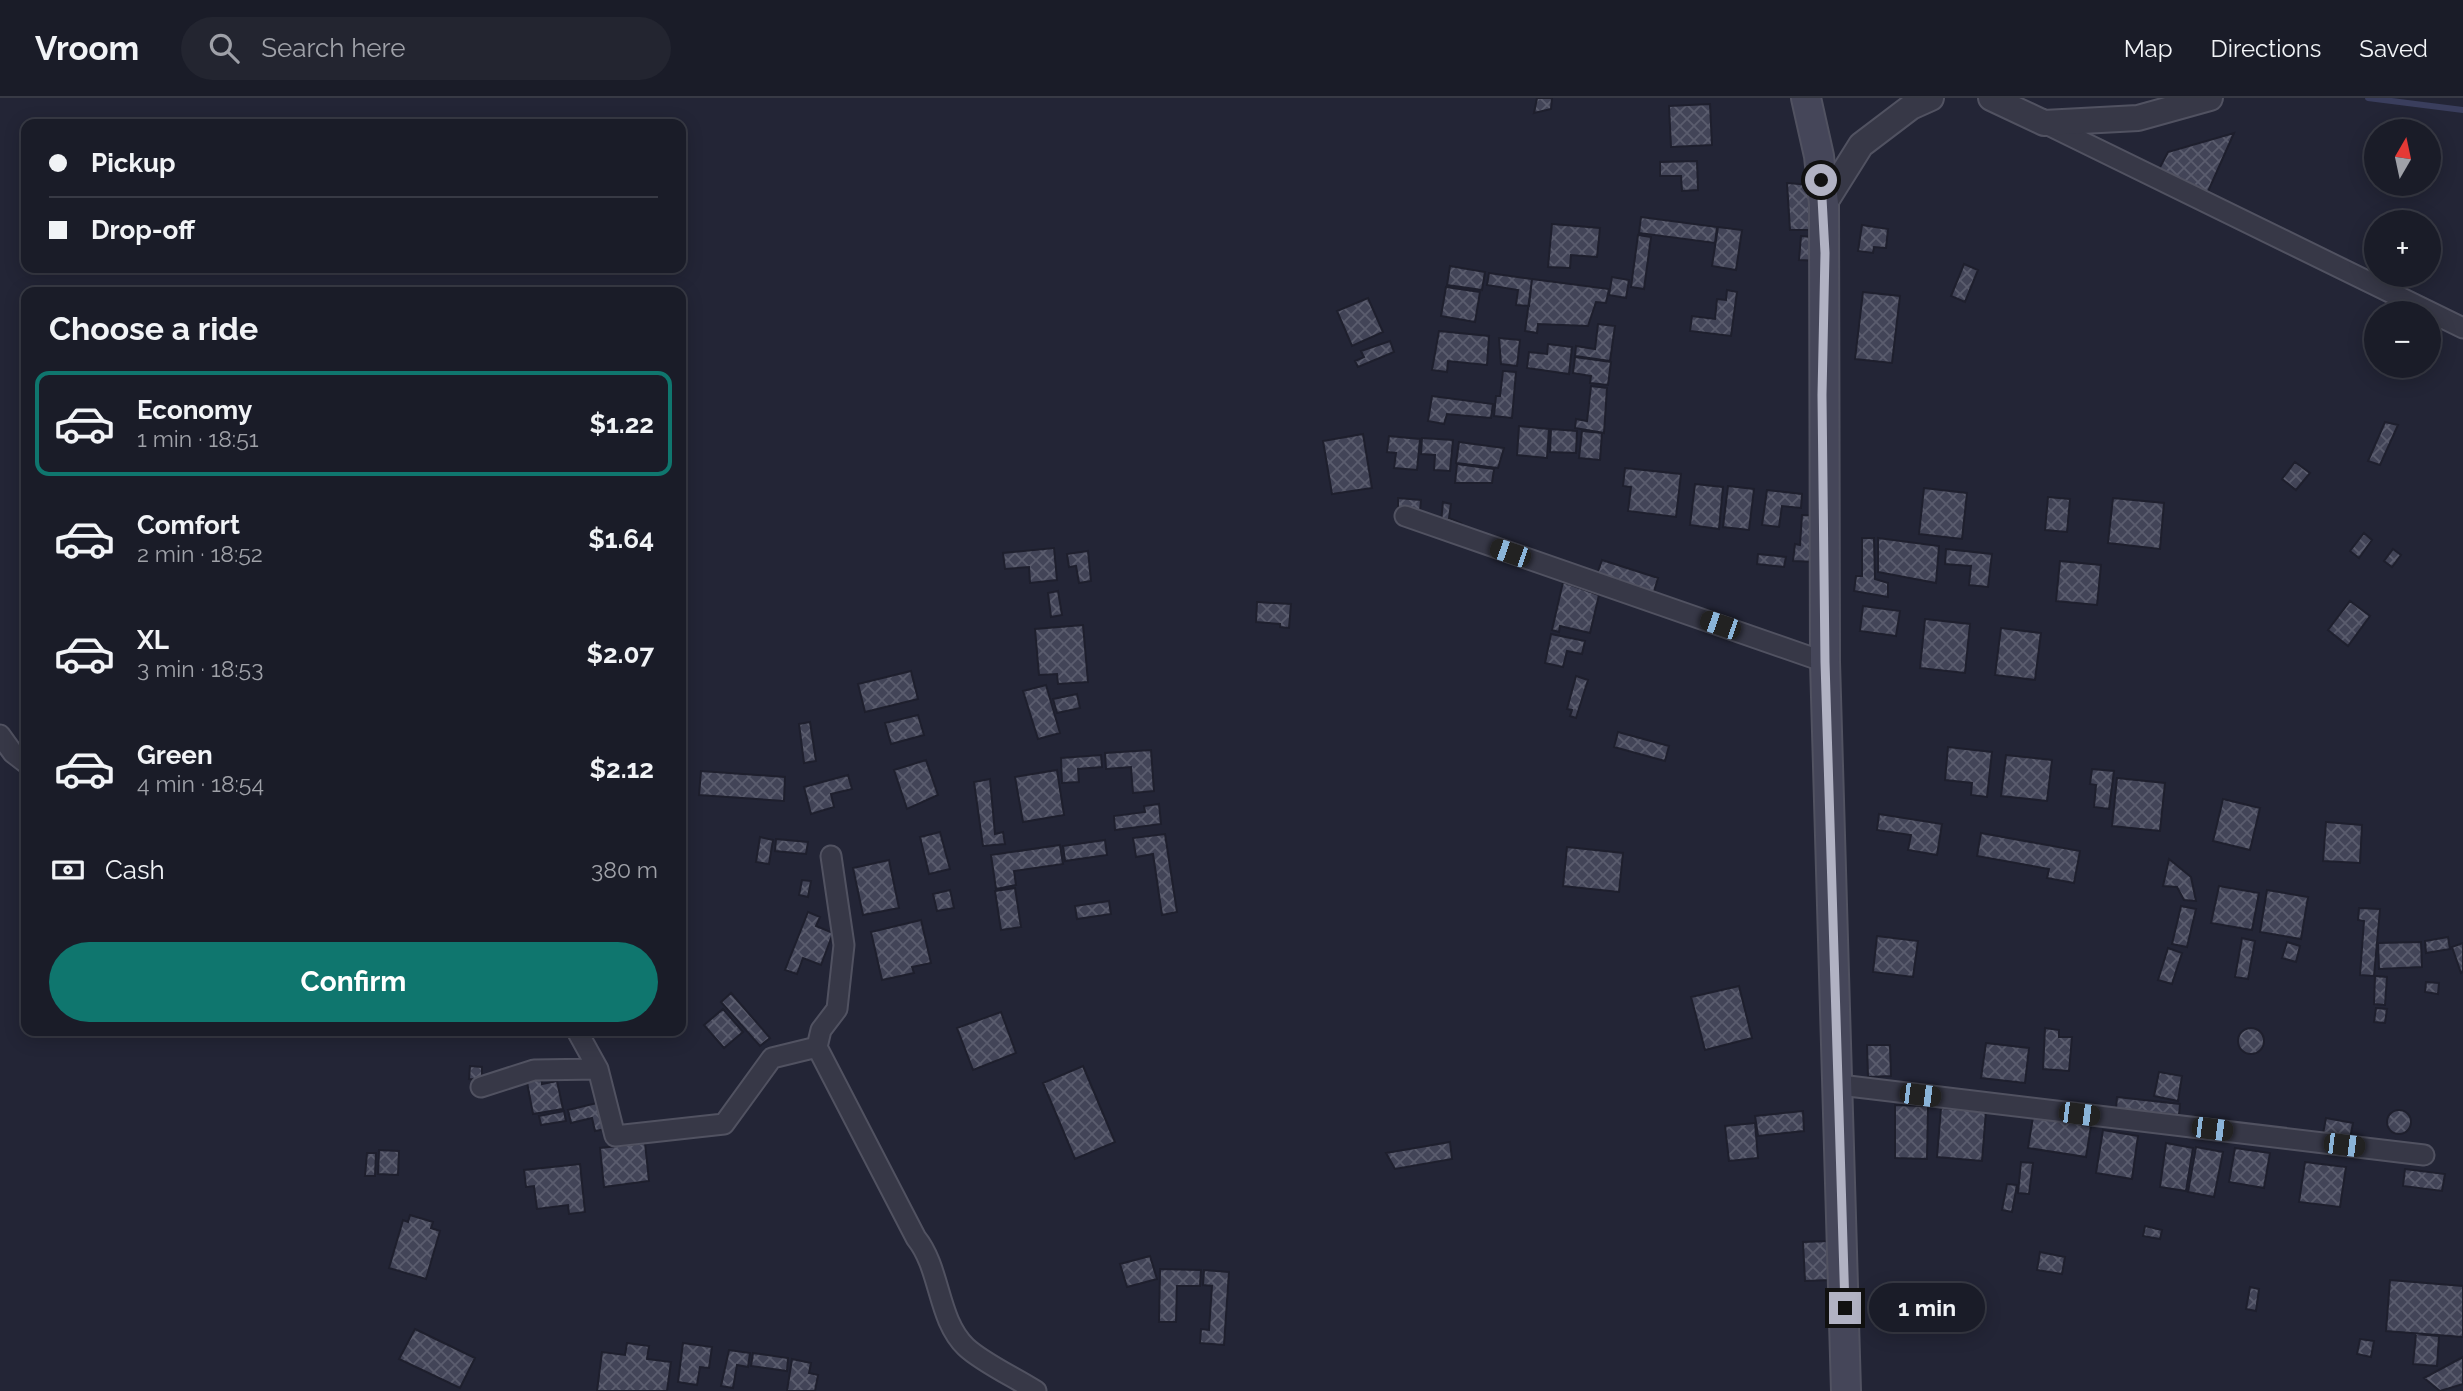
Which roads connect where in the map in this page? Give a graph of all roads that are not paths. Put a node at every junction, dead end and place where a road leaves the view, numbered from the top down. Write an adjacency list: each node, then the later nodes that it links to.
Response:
1 (1806, 98): 6 (main road)
2 (1931, 98): 6 (street)
3 (1990, 98): 5 (street)
4 (2210, 98): 5 (street)
5 (2044, 123): 7 (street)
6 (1824, 204): 9 (main road)
7 (2463, 328)
8 (1405, 516): 9 (street)
9 (1825, 662): 16 (main road)
10 (0, 735): 11 (street)
11 (21, 759)
12 (831, 856): 14 (street)
13 (581, 1036): 15 (street)
14 (817, 1047): 15 (street); 19 (street)
15 (598, 1069): 17 (street)
16 (1840, 1085): 18 (street); 20 (main road)
17 (481, 1087)
18 (2424, 1154)
19 (1037, 1391)
20 (1846, 1391)

